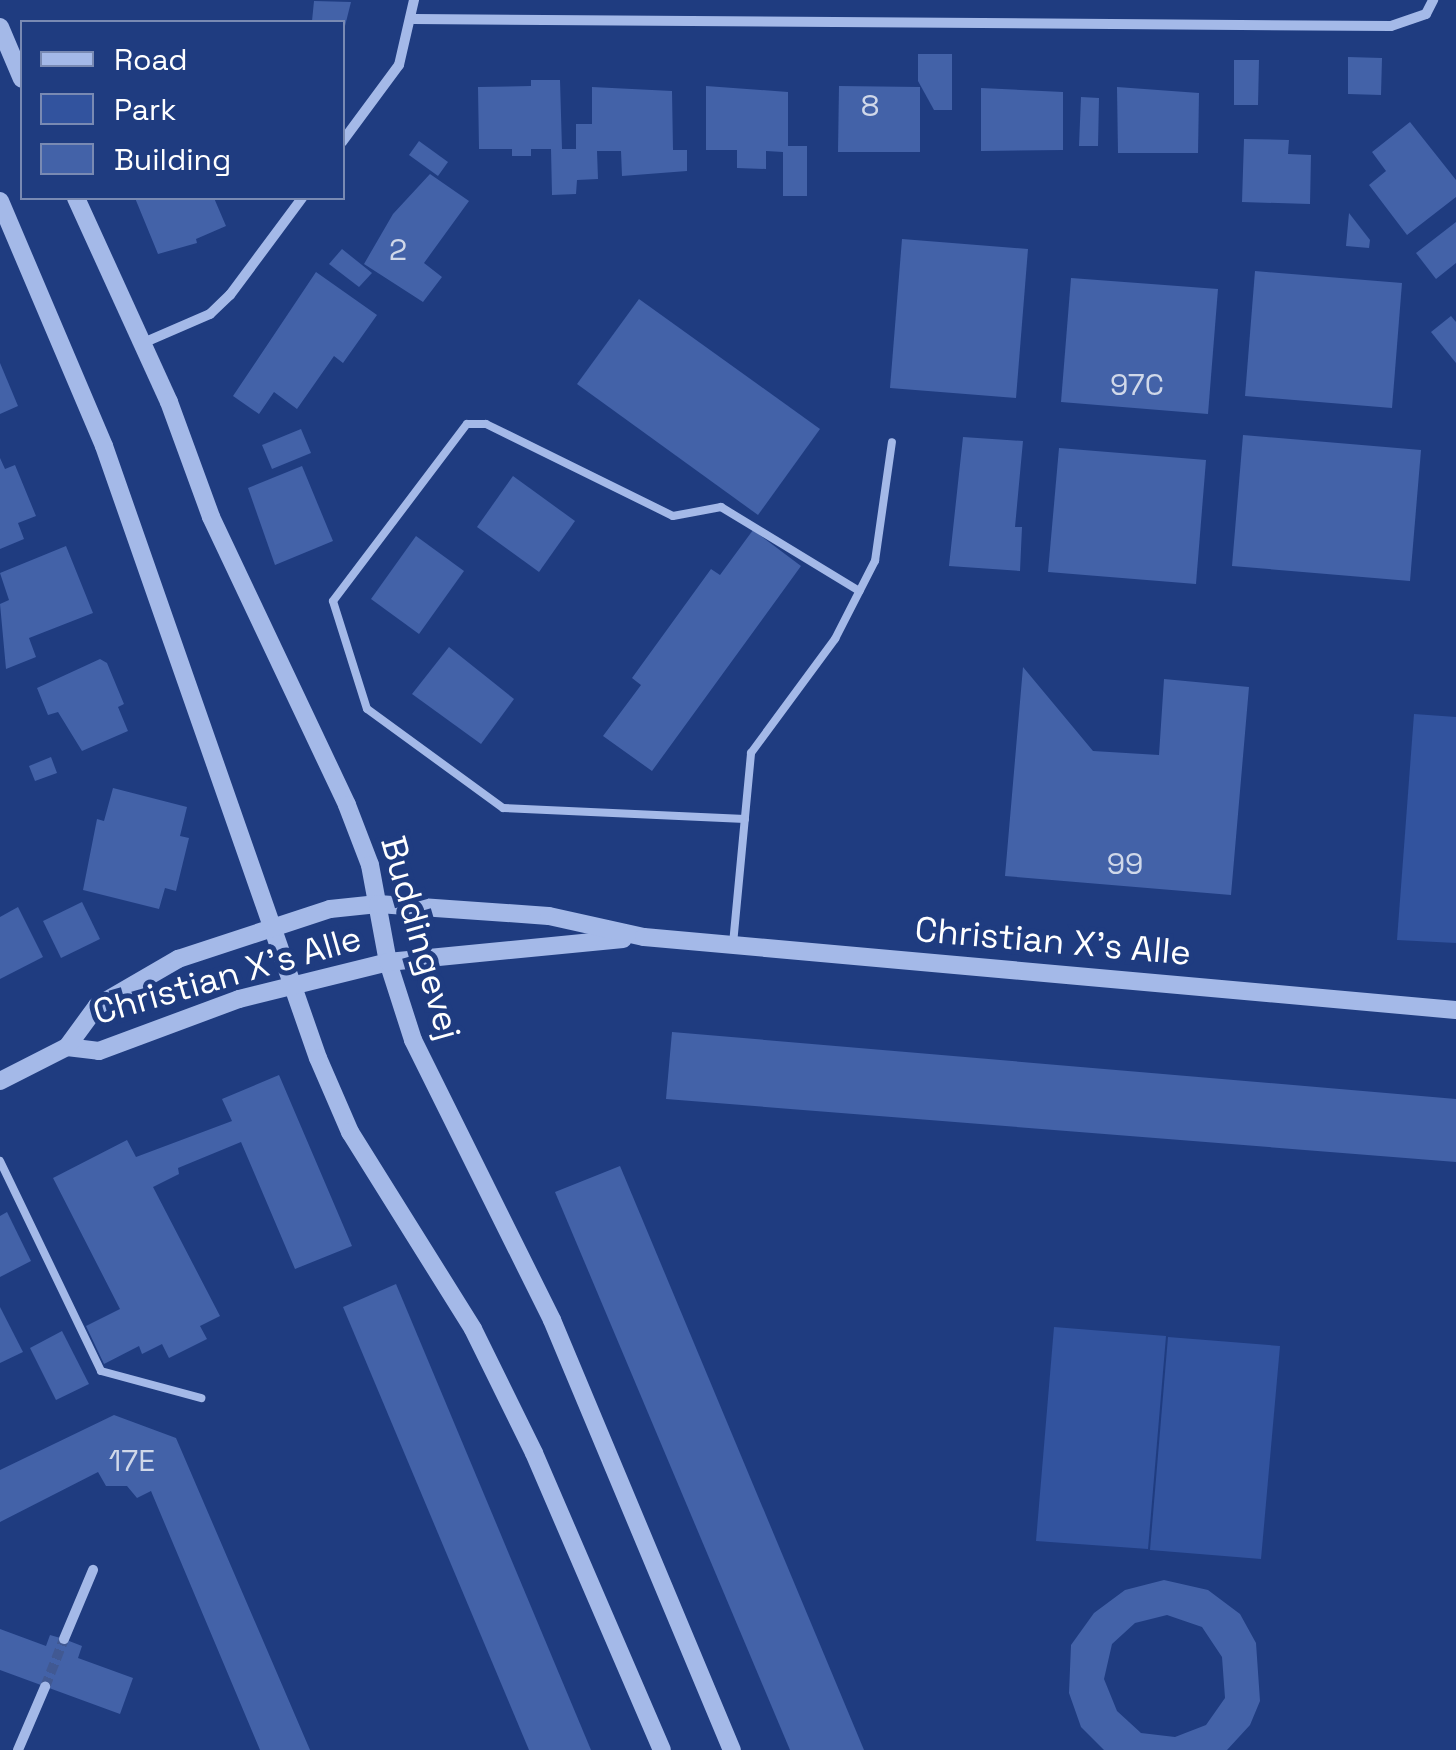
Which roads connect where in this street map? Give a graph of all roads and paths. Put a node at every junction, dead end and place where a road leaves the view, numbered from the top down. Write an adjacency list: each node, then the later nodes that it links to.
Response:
1 (414, 0): 3 (street)
2 (1433, 0): 3 (street)
3 (414, 19): 6 (street)
4 (0, 27): 5 (street)
5 (20, 74)
6 (345, 138)
7 (77, 200): 10 (street, Buddingevej)
8 (300, 200): 10 (street)
9 (0, 201): 15 (street)
10 (144, 343): 14 (street, Buddingevej)
11 (892, 442): 12 (lane)
12 (859, 591): 13 (lane); 13 (lane)
13 (745, 819): 17 (lane)
14 (378, 904): 15 (street, Christian X's Alle); 16 (street, Christian X's Alle); 18 (street, Buddingevej)
15 (273, 926): 19 (street); 21 (street, Christian X's Alle)
16 (644, 937): 17 (street, Christian X's Alle); 18 (street, Christian X's Alle)
17 (733, 944): 20 (street, Christian X's Alle)
18 (388, 962): 19 (street, Christian X's Alle); 30 (street, Buddingevej)
19 (291, 986): 21 (street, Christian X's Alle); 29 (street)
20 (1456, 1010)
21 (67, 1047): 22 (street, Christian X's Alle)
22 (0, 1081)
23 (0, 1162): 24 (lane)
24 (201, 1398)
25 (93, 1570): 26 (street)
26 (64, 1639)
27 (44, 1687): 28 (street)
28 (18, 1750)
29 (662, 1750)
30 (732, 1750)

